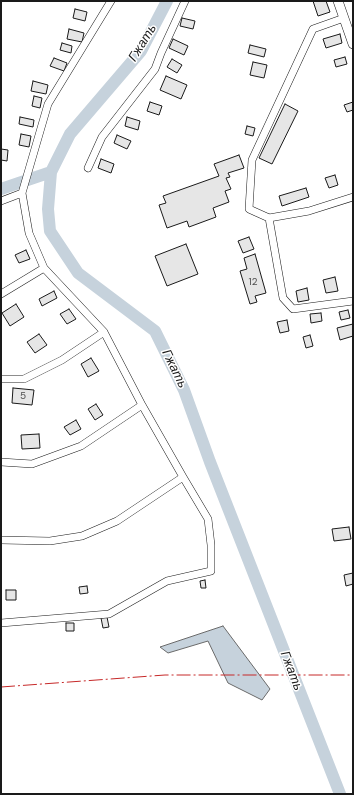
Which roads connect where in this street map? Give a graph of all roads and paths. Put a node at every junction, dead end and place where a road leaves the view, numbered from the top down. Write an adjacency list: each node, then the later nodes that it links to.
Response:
1 (111, 1): 7 (street)
2 (185, 1): 6 (street)
3 (338, 1): 4 (main road)
4 (344, 18): 5 (main road); 10 (street)
5 (353, 44)
6 (88, 168)
7 (22, 193): 9 (street); 11 (street)
8 (353, 197): 10 (street)
9 (1, 200)
10 (269, 218): 13 (street)
11 (44, 268): 12 (street); 14 (street)
12 (1, 294)
13 (353, 301)
14 (104, 332): 15 (street); 16 (street)
15 (1, 379)
16 (142, 405): 17 (street); 18 (street)
17 (1, 462)
18 (183, 477): 19 (street); 20 (street)
19 (1, 540)
20 (1, 623)

